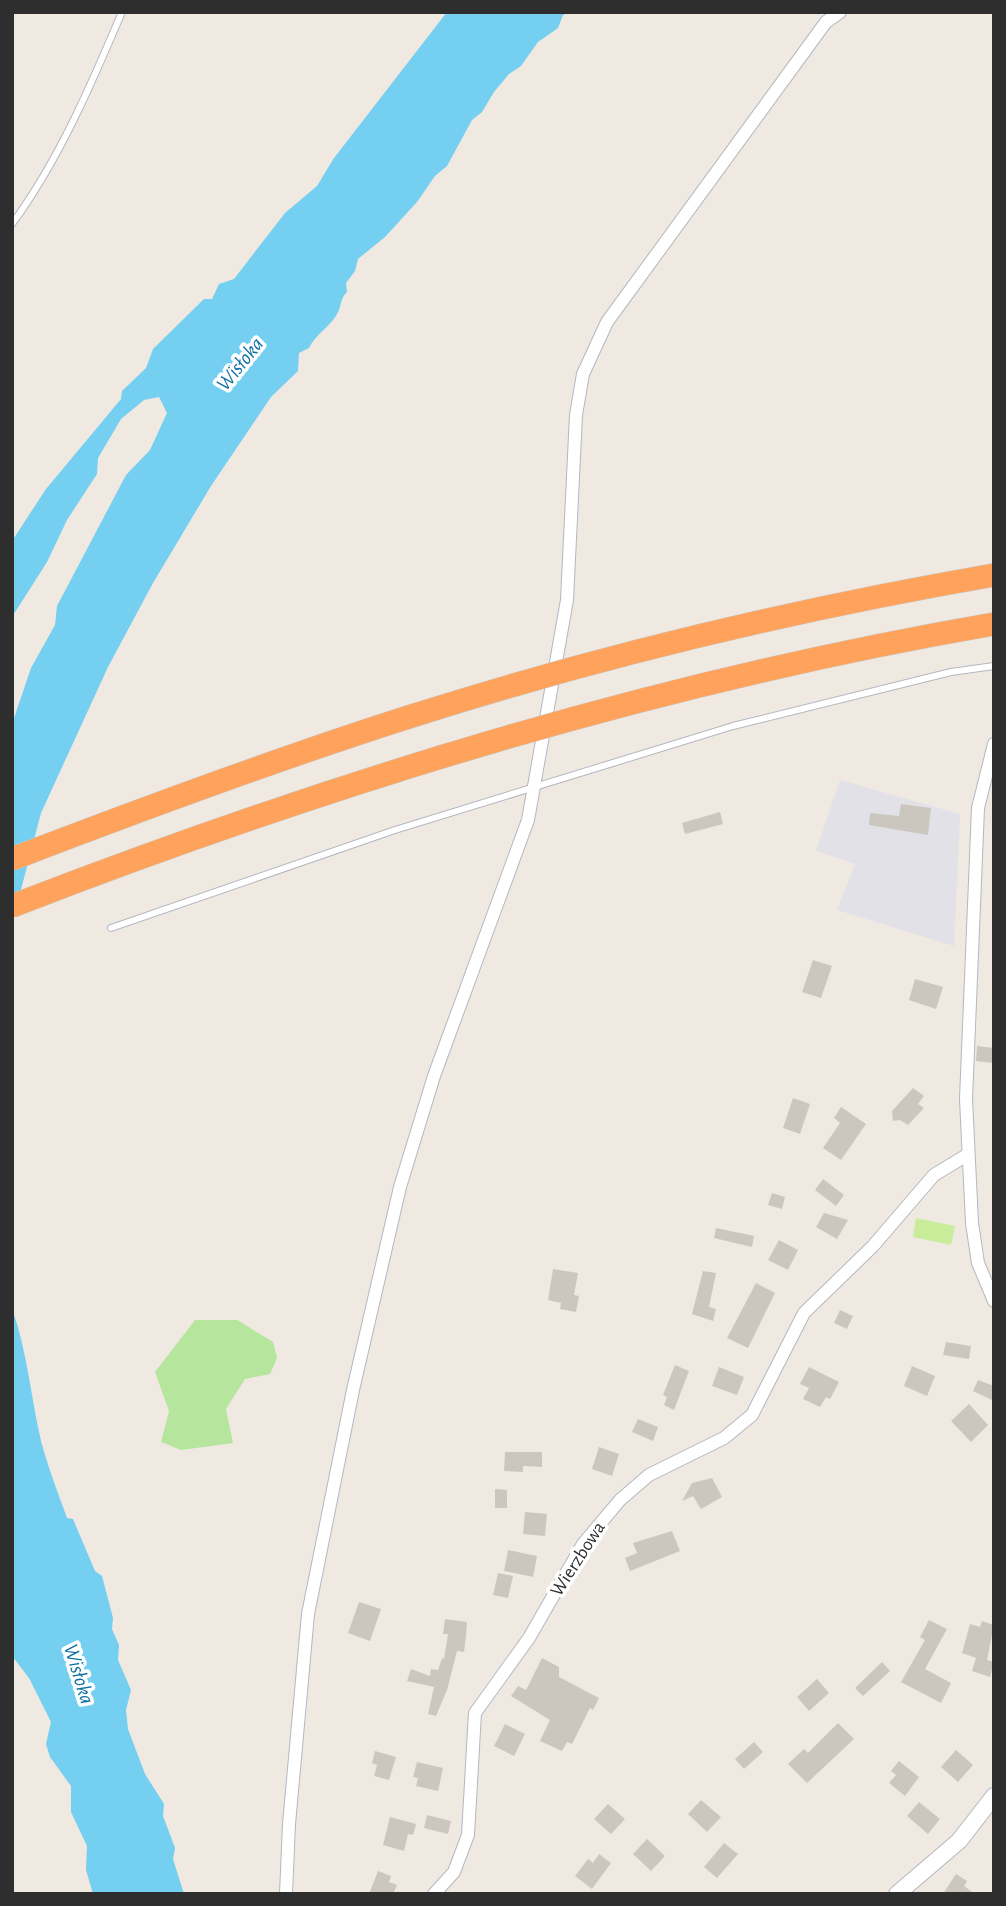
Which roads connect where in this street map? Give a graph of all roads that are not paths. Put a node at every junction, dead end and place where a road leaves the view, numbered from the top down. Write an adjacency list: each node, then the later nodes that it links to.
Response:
1 (121, 12): 3 (lane)
2 (840, 12): 8 (street)
3 (12, 224)
4 (994, 575): 9 (highway, bridge)
5 (994, 624): 10 (highway, bridge)
6 (994, 666): 8 (lane)
7 (994, 744): 12 (street)
8 (536, 786): 11 (lane); 15 (street)
9 (12, 859)
10 (12, 906)
11 (111, 928)
12 (967, 1155): 13 (street); 16 (street, Wierzbowa)
13 (994, 1301)
14 (994, 1796): 17 (street)
15 (286, 1894)
16 (434, 1894)
17 (897, 1894)

